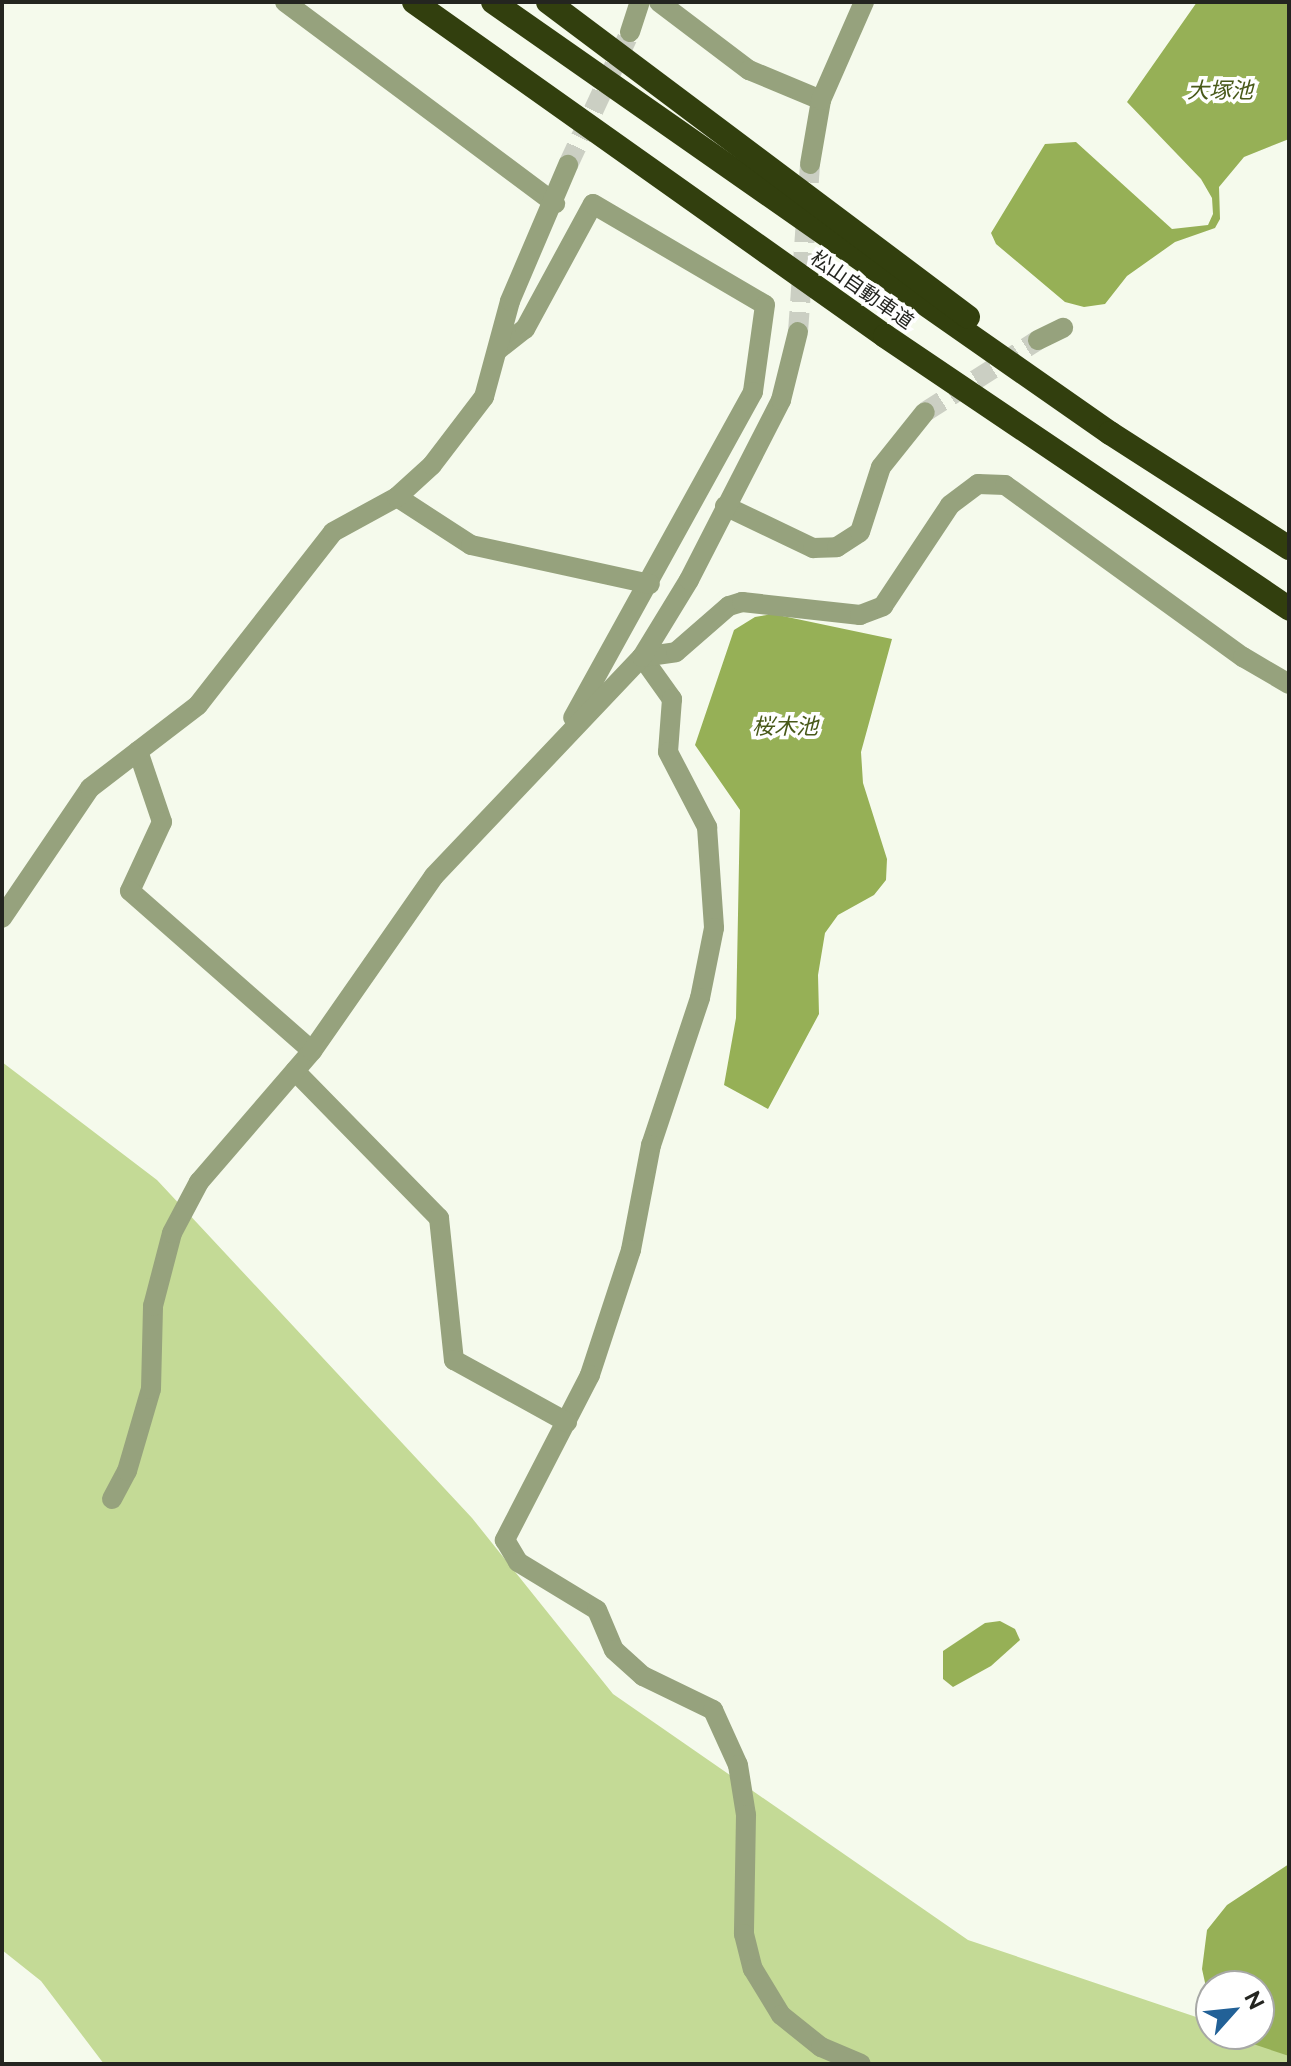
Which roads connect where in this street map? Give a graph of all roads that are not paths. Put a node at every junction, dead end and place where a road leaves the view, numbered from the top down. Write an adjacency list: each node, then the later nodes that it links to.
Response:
1 (285, 2): 12 (street)
2 (414, 2): 23 (highway, 松山自動車道)
3 (493, 2): 18 (highway, 松山自動車道)
4 (548, 2): 18 (highway)
5 (640, 2): 8 (street)
6 (659, 2): 9 (street)
7 (864, 2): 9 (street)
8 (630, 32)
9 (821, 100): 10 (street)
10 (810, 164)
11 (568, 165): 12 (street)
12 (555, 203): 16 (street)
13 (1063, 328): 15 (street)
14 (798, 332): 20 (street)
15 (1038, 340)
16 (499, 349): 19 (street); 22 (street)
17 (925, 412): 20 (street)
18 (1110, 433): 21 (highway, 松山自動車道)
19 (397, 497): 22 (street); 27 (street)
20 (725, 506): 24 (street)
21 (1289, 548)
22 (650, 584): 26 (street)
23 (1289, 609)
24 (642, 657): 25 (street); 26 (street); 31 (street)
25 (1289, 684)
26 (564, 736): 29 (street)
27 (138, 751): 28 (street); 29 (street)
28 (2, 918)
29 (312, 1051): 30 (street)
30 (295, 1071): 31 (street); 32 (street)
31 (567, 1422): 33 (street)
32 (112, 1499)
33 (861, 2064)

